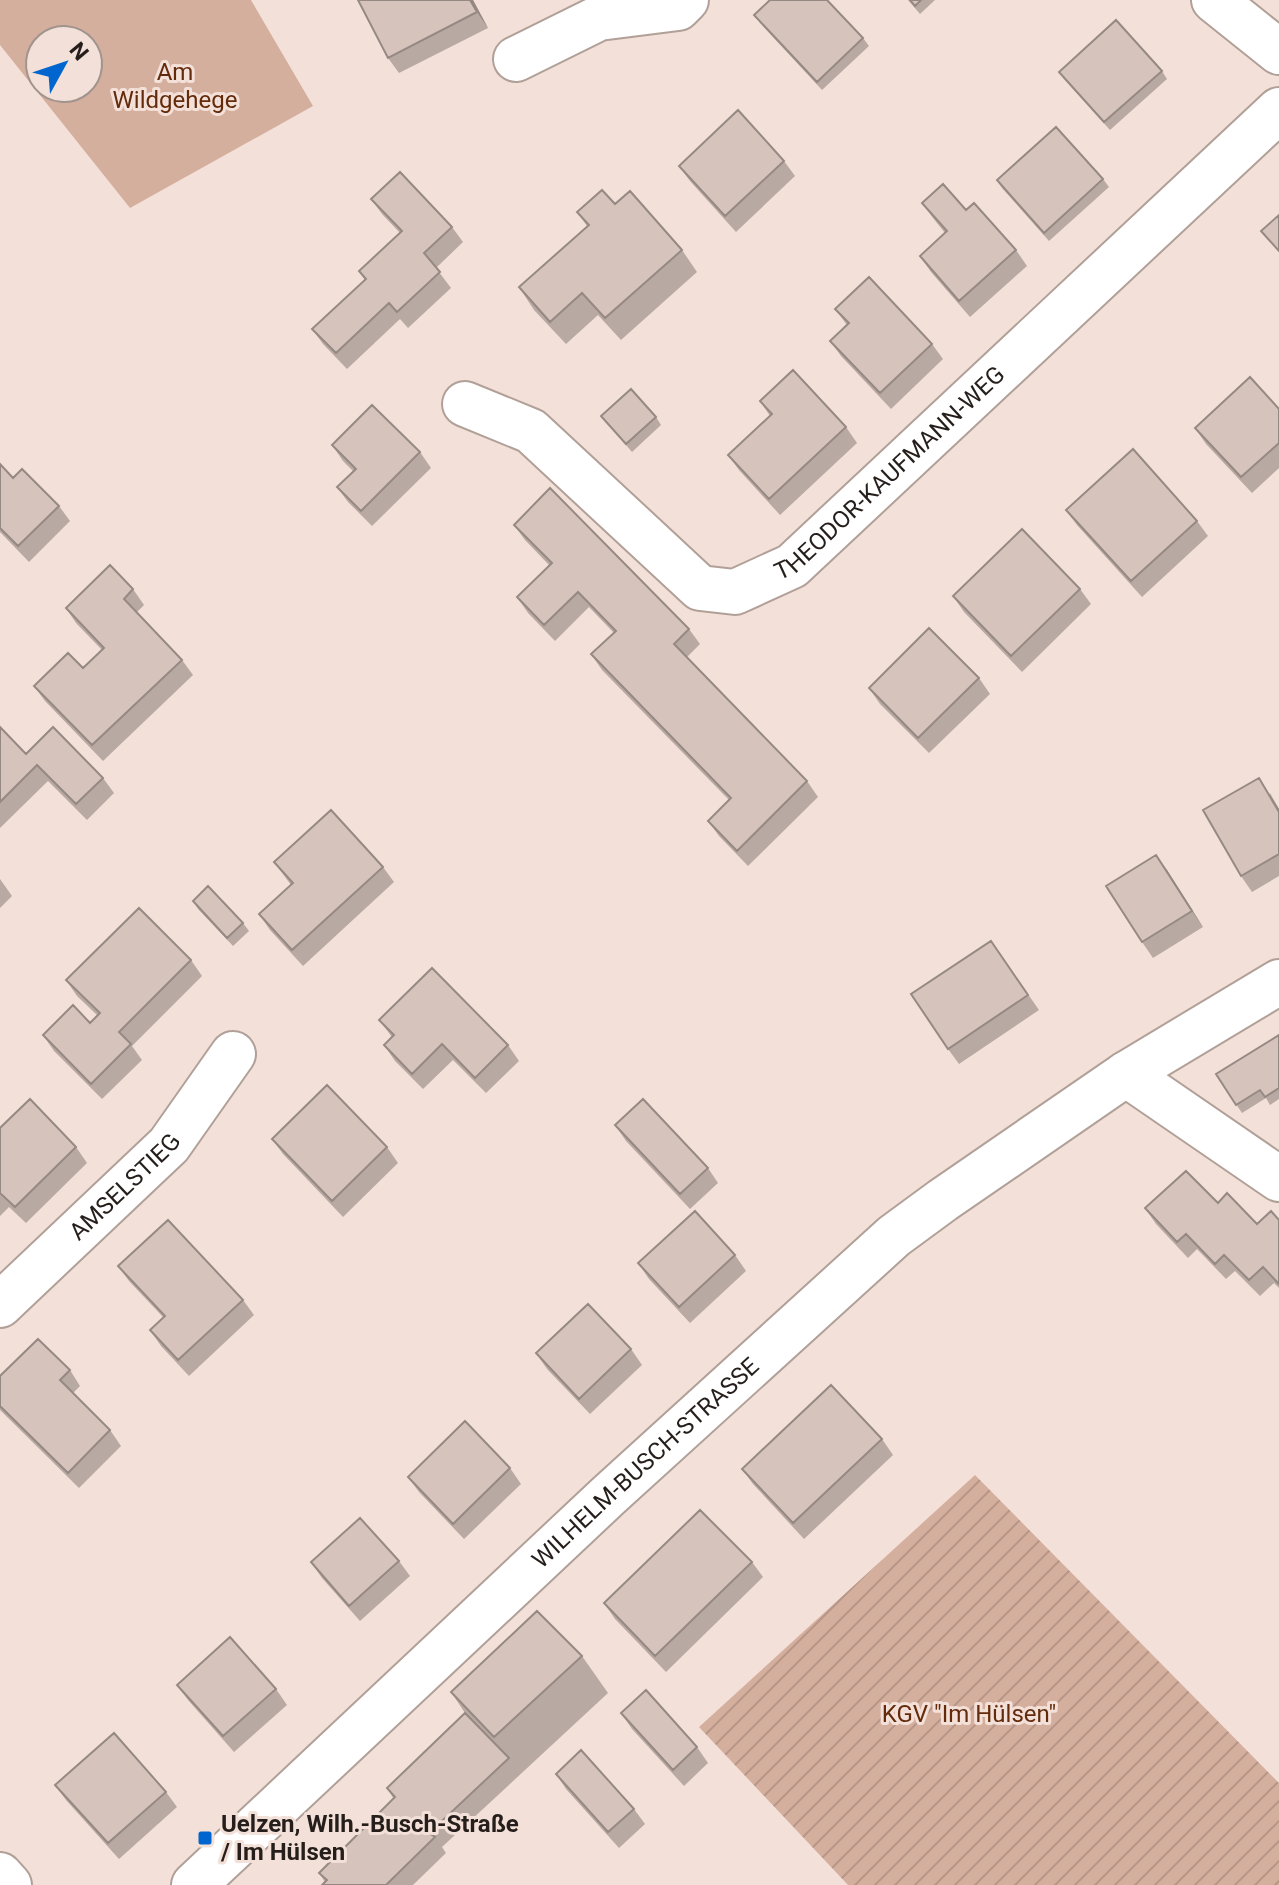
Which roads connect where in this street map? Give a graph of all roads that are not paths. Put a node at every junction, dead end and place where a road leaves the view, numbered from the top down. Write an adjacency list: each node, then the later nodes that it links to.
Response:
1 (686, 0): 4 (street)
2 (1214, 0): 3 (street)
3 (1279, 52)
4 (516, 59)
5 (1279, 110): 6 (street, THEODOR-KAUFMANN-WEG)
6 (465, 404)
7 (1279, 982): 9 (street, WILHELM-BUSCH-STRASSE)
8 (233, 1054): 11 (street, AMSELSTIEG)
9 (1126, 1074): 10 (street); 14 (street, WILHELM-BUSCH-STRASSE)
10 (1279, 1179)
11 (0, 1305)
12 (0, 1875): 13 (street)
13 (9, 1885)
14 (194, 1885)

